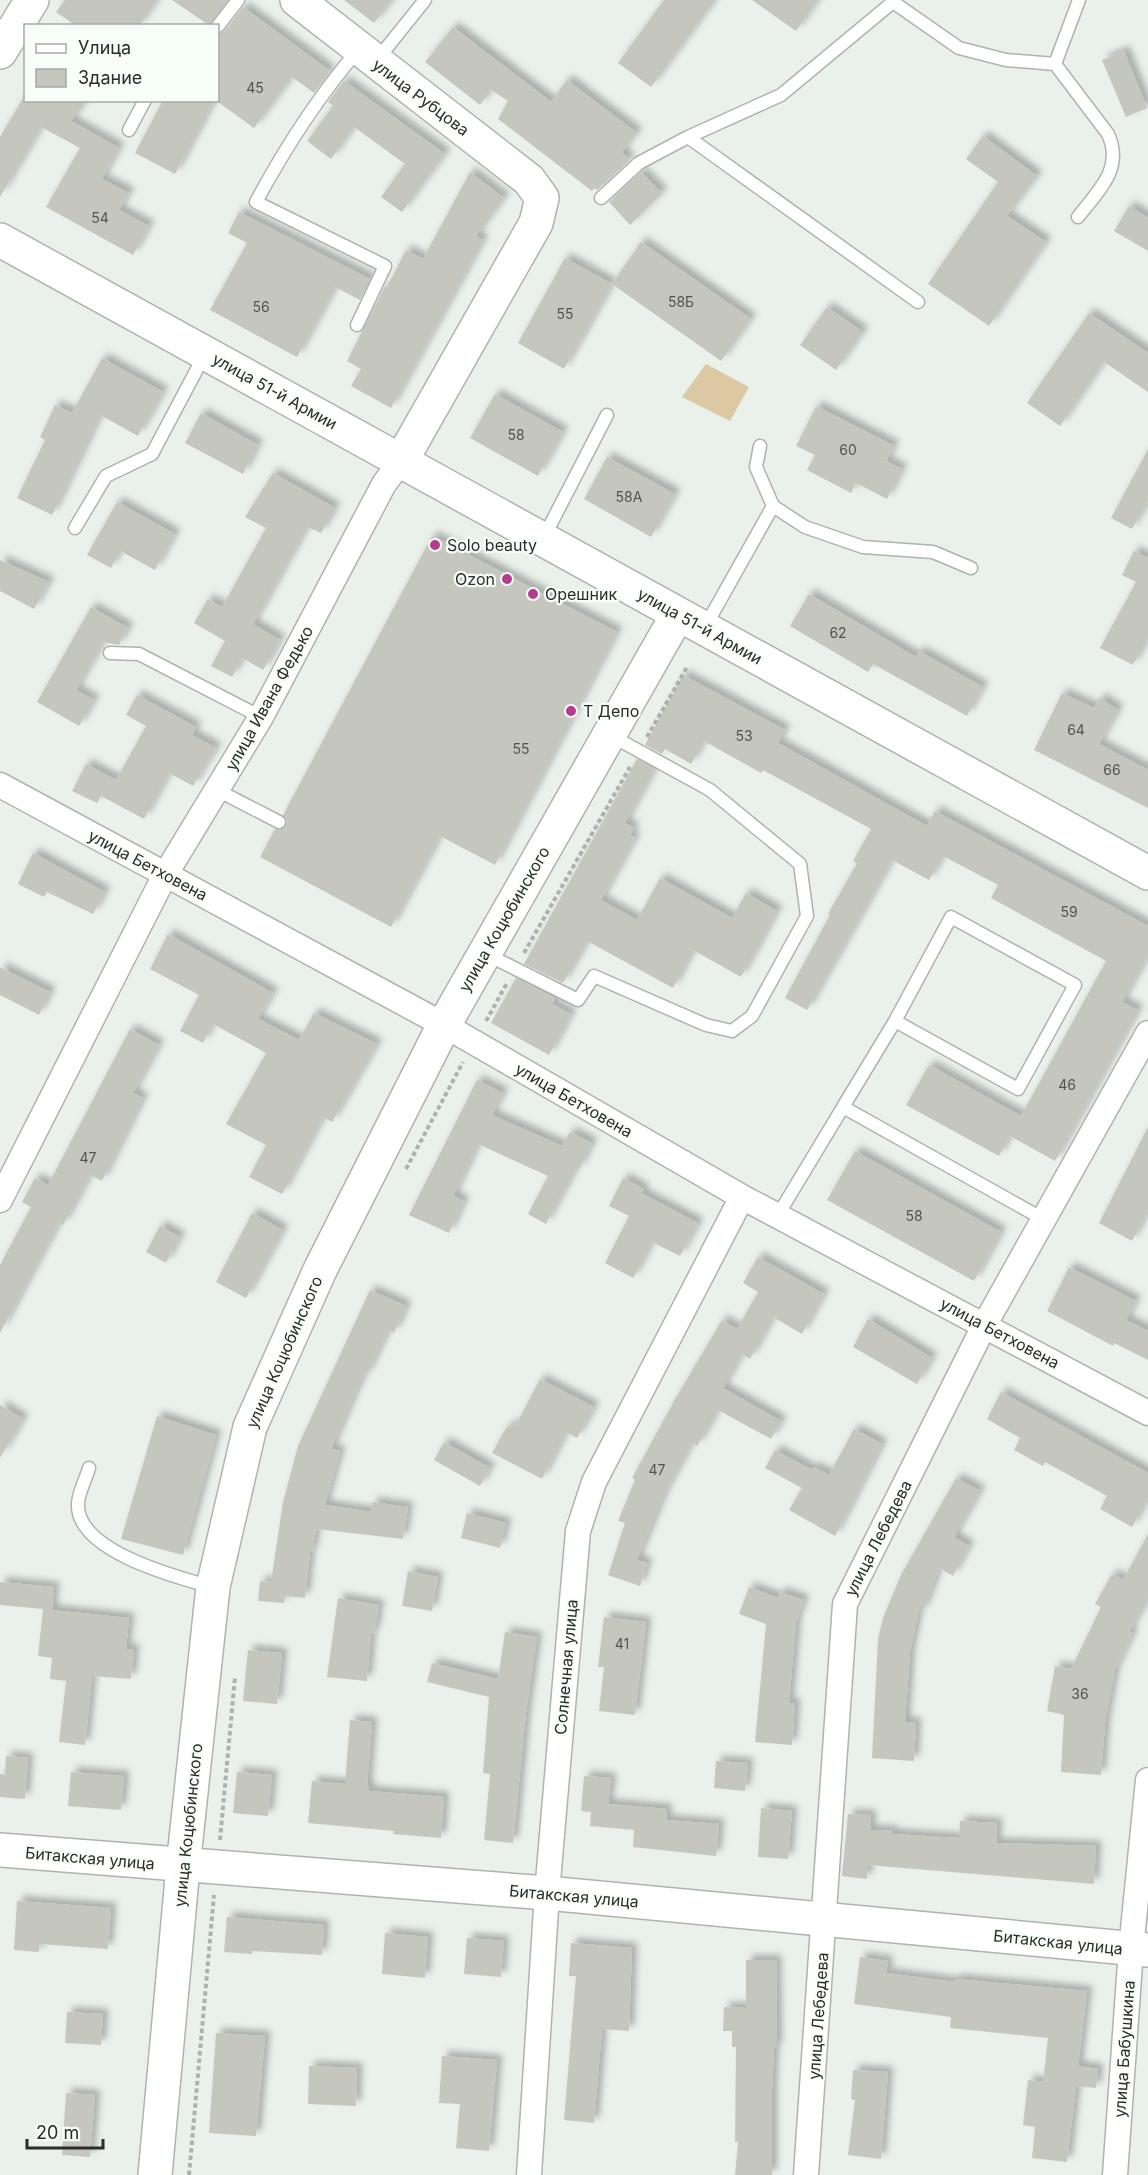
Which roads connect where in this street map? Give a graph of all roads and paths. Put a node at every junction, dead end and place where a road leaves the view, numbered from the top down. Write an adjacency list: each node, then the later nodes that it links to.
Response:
1 (32, 0): 8 (main road)
2 (238, 0): 7 (lane)
3 (297, 0): 9 (main road, улица Рубцова)
4 (425, 0): 9 (lane)
5 (1079, 0): 10 (lane)
6 (894, 1): 10 (lane); 13 (lane)
7 (219, 25)
8 (0, 52)
9 (367, 56): 14 (main road, улица Рубцова); 19 (lane)
10 (1055, 64): 16 (lane)
11 (144, 102): 12 (lane)
12 (129, 130)
13 (688, 137): 15 (lane); 18 (lane)
14 (542, 198): 23 (main road, улица Ивана Федько)
15 (601, 198)
16 (1078, 217)
17 (0, 240): 20 (main road, улица 51-й Армии)
18 (918, 302)
19 (357, 325)
20 (205, 353): 23 (main road, улица 51-й Армии); 25 (lane)
21 (607, 415): 26 (lane)
22 (760, 446): 24 (lane)
23 (401, 461): 26 (main road, улица 51-й Армии); 31 (street, улица Ивана Федько)
24 (773, 506): 27 (lane); 28 (lane)
25 (75, 528)
26 (543, 539): 28 (main road, улица 51-й Армии)
27 (971, 568)
28 (692, 621): 32 (main road, улица Коцюбинского); 37 (main road, улица 51-й Армии)
29 (110, 652): 31 (lane)
30 (687, 667): 33 (path)
31 (261, 717): 35 (street, улица Ивана Федько)
32 (609, 735): 33 (lane); 39 (main road, улица Коцюбинского)
33 (639, 751): 40 (path); 40 (lane)
34 (0, 785): 38 (street, улица Бетховена)
35 (217, 790): 36 (lane); 38 (street, улица Ивана Федько)
36 (279, 822)
37 (1148, 873)
38 (165, 875): 42 (street, улица Бетховена); 48 (street, улица Ивана Федько)
39 (485, 953): 40 (lane); 42 (main road, улица Коцюбинского)
40 (515, 969): 44 (path)
41 (895, 1021): 41 (lane); 45 (lane)
42 (444, 1025): 44 (street, улица Бетховена); 54 (main road, улица Коцюбинского)
43 (1148, 1033): 50 (street, улица Лебедева)
44 (474, 1042): 46 (path); 47 (street, улица Бетховена)
45 (843, 1107): 49 (lane); 50 (lane)
46 (402, 1178)
47 (742, 1197): 49 (street, улица Бетховена); 60 (street, Солнечная улица)
48 (0, 1200)
49 (778, 1215): 51 (street, улица Бетховена)
50 (1043, 1219): 51 (street, улица Лебедева)
51 (985, 1324): 52 (street, улица Бетховена); 61 (street, улица Лебедева)
52 (1148, 1413)
53 (89, 1468): 54 (lane)
54 (213, 1587): 58 (main road, улица Коцюбинского)
55 (236, 1670): 59 (path)
56 (1148, 1780): 62 (street, улица Бабушкина)
57 (0, 1850): 58 (main road, Битакская улица)
58 (183, 1867): 59 (main road, Битакская улица); 63 (main road, улица Коцюбинского)
59 (217, 1869): 60 (main road, Битакская улица); 64 (path)
60 (547, 1893): 61 (main road, Битакская улица); 65 (street, Солнечная улица)
61 (825, 1919): 62 (main road, Битакская улица); 66 (street, улица Лебедева)
62 (1140, 1949): 67 (street, улица Бабушкина)
63 (155, 2175)
64 (189, 2175)
65 (529, 2175)
66 (806, 2175)
67 (1115, 2175)

